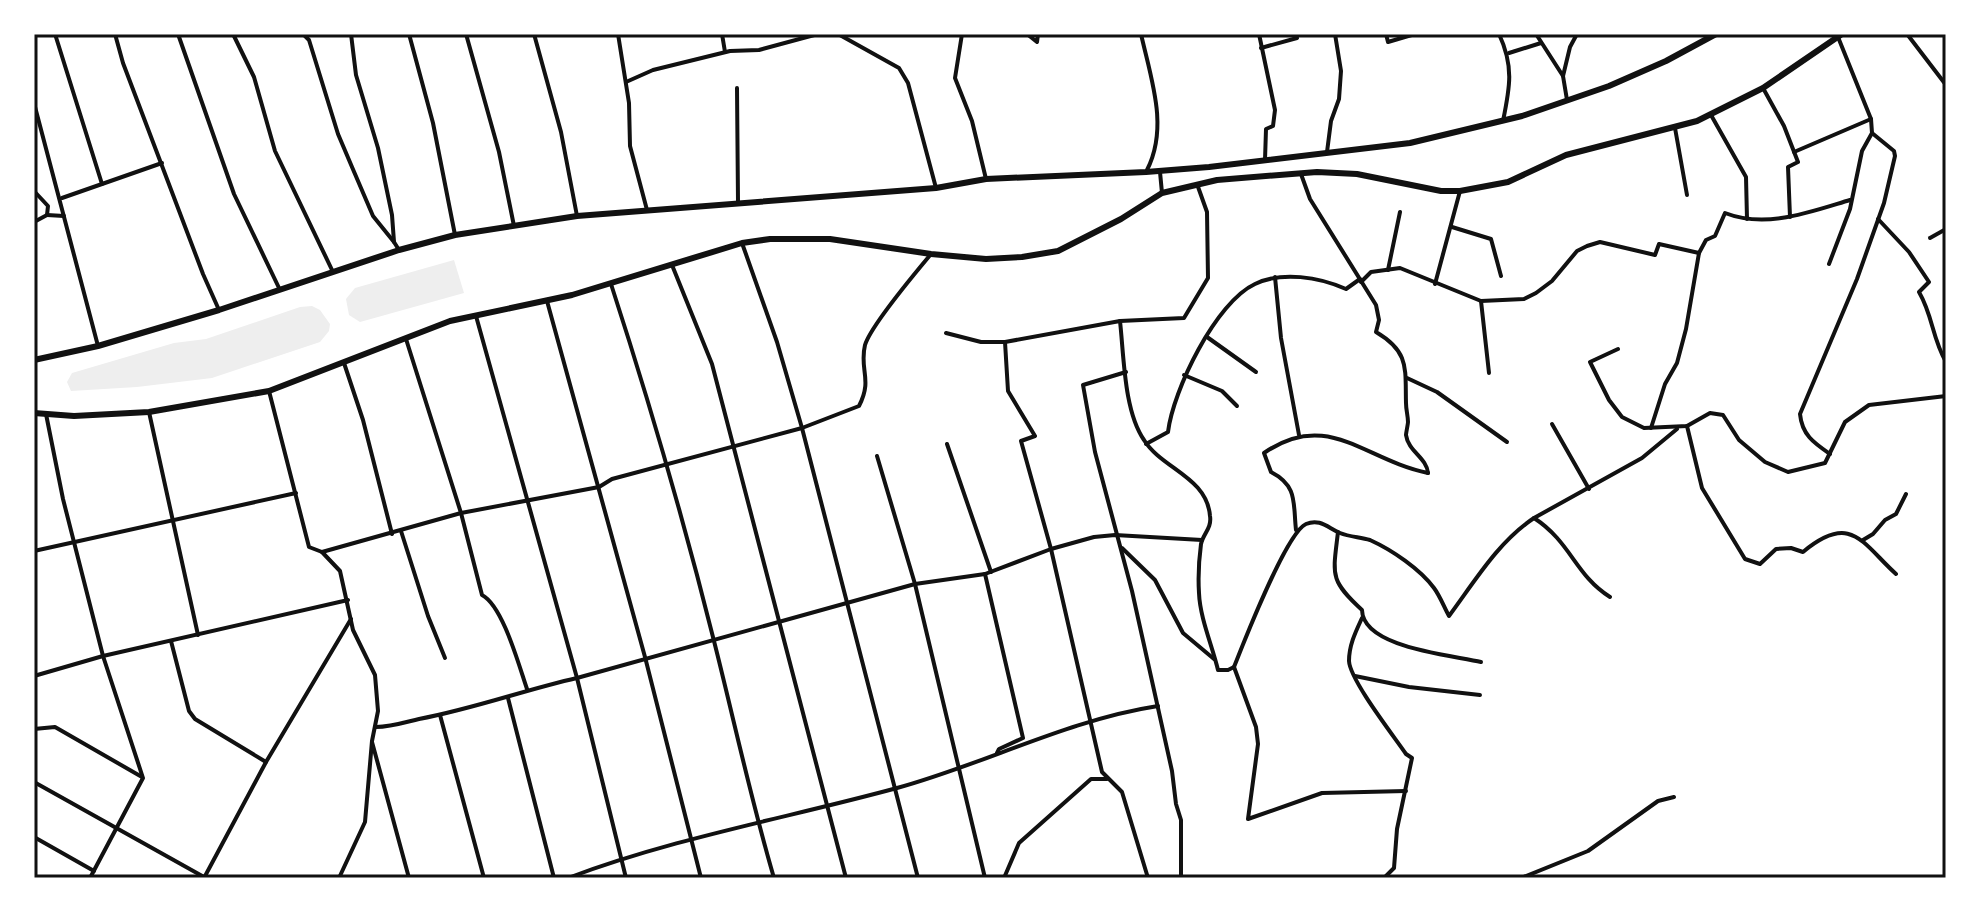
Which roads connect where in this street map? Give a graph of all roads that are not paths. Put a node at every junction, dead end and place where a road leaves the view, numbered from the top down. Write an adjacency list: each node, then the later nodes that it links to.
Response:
1 (55, 34): 53 (street)
2 (115, 34): 48 (street)
3 (178, 34): 91 (street)
4 (233, 34): 85 (street)
5 (303, 34): 77 (street)
6 (351, 34): 77 (street)
7 (409, 34): 75 (street)
8 (466, 34): 72 (street)
9 (534, 34): 67 (street)
10 (618, 34): 34 (street)
11 (722, 34): 31 (street)
12 (818, 34): 31 (street)
13 (838, 34): 55 (street)
14 (962, 34): 52 (street)
15 (1027, 34): 16 (street)
16 (1038, 34)
17 (1141, 34): 50 (street)
18 (1259, 34): 30 (street)
19 (1335, 34): 45 (street)
20 (1386, 34): 21 (street)
21 (1415, 34)
22 (1499, 34): 32 (street)
23 (1536, 34): 29 (street)
24 (1577, 34): 33 (street)
25 (1716, 34): 38 (highway)
26 (1907, 34): 35 (street)
27 (1840, 36): 37 (highway); 41 (street)
28 (1297, 38): 30 (street)
29 (1541, 43): 32 (street); 33 (street)
30 (1261, 48): 47 (street)
31 (725, 52): 34 (street)
32 (1508, 53): 42 (street)
33 (1563, 76): 38 (street)
34 (626, 82): 63 (street)
35 (1946, 85)
36 (737, 88): 62 (street)
37 (1763, 88): 40 (highway); 46 (street)
38 (1567, 100): 42 (highway)
39 (34, 106): 60 (street)
40 (1710, 114): 43 (highway); 69 (street)
41 (1871, 119): 44 (street); 46 (street)
42 (1503, 121): 45 (highway)
43 (1675, 128): 57 (highway); 59 (street)
44 (1872, 133): 61 (street); 70 (street)
45 (1327, 152): 47 (highway)
46 (1794, 152): 68 (street)
47 (1265, 160): 49 (highway)
48 (162, 163): 53 (street); 94 (street)
49 (1160, 171): 50 (highway); 58 (street)
50 (1146, 172): 52 (highway)
51 (1301, 174): 54 (highway); 57 (highway); 88 (street)
52 (986, 179): 55 (highway)
53 (102, 184): 60 (street)
54 (1197, 184): 58 (highway); 96 (street)
55 (936, 188): 62 (highway)
56 (34, 191): 65 (street)
57 (1460, 191): 73 (street)
58 (1162, 193): 81 (highway)
59 (1687, 195)
60 (61, 199): 66 (street)
61 (1850, 200): 68 (street); 83 (street)
62 (738, 202): 63 (highway)
63 (647, 210): 67 (highway)
64 (1400, 212): 84 (street)
65 (47, 215): 66 (street); 71 (street)
66 (65, 216): 101 (street)
67 (577, 216): 72 (highway)
68 (1790, 218): 69 (street)
69 (1747, 219): 80 (street)
70 (1878, 219): 105 (street); 127 (street)
71 (34, 222)
72 (514, 226): 75 (highway)
73 (1452, 227): 86 (street); 90 (street)
74 (1946, 229): 76 (street)
75 (455, 235): 79 (highway)
76 (1930, 238)
77 (394, 242): 79 (street)
78 (742, 243): 81 (highway); 82 (highway); 120 (street)
79 (399, 250): 85 (highway)
80 (1699, 253): 93 (street); 121 (street)
81 (931, 254): 120 (street)
82 (672, 263): 89 (highway); 126 (street)
83 (1829, 264)
84 (1388, 270): 88 (street); 90 (street)
85 (333, 272): 91 (highway)
86 (1501, 276)
87 (1275, 277): 88 (street); 99 (street); 122 (street)
88 (1360, 280): 110 (street)
89 (611, 284): 92 (highway); 129 (street)
90 (1435, 284): 93 (street)
91 (280, 290): 94 (highway)
92 (547, 300): 95 (highway); 130 (street)
93 (1481, 301): 108 (street)
94 (219, 310): 101 (highway)
95 (476, 314): 98 (highway); 134 (street)
96 (1120, 321): 100 (street); 106 (street)
97 (946, 333): 100 (street)
98 (405, 337): 104 (highway); 135 (street)
99 (1207, 337): 107 (street); 109 (street)
100 (1005, 342): 147 (street)
101 (98, 346): 103 (highway)
102 (1618, 349): 121 (street)
103 (34, 360)
104 (343, 361): 111 (highway); 141 (street)
105 (1946, 362)
106 (1126, 372): 125 (street); 142 (street)
107 (1256, 372)
108 (1489, 373)
109 (1184, 375): 113 (street); 125 (street)
110 (1407, 378): 122 (street); 123 (street)
111 (269, 391): 114 (highway); 132 (street)
112 (1946, 396): 127 (street)
113 (1237, 406)
114 (149, 412): 116 (highway); 137 (street)
115 (34, 413): 116 (highway)
116 (46, 414): 145 (street)
117 (1552, 424): 131 (street)
118 (1687, 426): 119 (street); 127 (street); 144 (street)
119 (1679, 427): 121 (street); 131 (street)
120 (802, 428): 126 (street); 155 (street)
121 (1651, 428)
122 (1299, 435): 139 (street)
123 (1507, 442)
124 (947, 444): 150 (street)
125 (1146, 444): 143 (street)
126 (734, 447): 129 (street); 158 (street)
127 (1830, 454)
128 (877, 456): 152 (street)
129 (666, 466): 130 (street); 160 (street)
130 (599, 487): 134 (street); 163 (street)
131 (1589, 489): 136 (street)
132 (296, 493): 137 (street); 149 (street)
133 (1906, 494): 144 (street)
134 (528, 500): 135 (street); 170 (street)
135 (461, 513): 138 (street); 171 (street)
136 (1534, 518): 140 (street); 153 (street)
137 (172, 522): 145 (street); 159 (street)
138 (401, 531): 141 (street); 164 (street)
139 (1296, 532): 140 (street); 167 (street)
140 (1338, 532): 156 (street)
141 (392, 534): 149 (street)
142 (1115, 535): 143 (street); 146 (street); 147 (street)
143 (1202, 540): 165 (street)
144 (1863, 540): 151 (street)
145 (76, 541): 148 (street); 162 (street)
146 (1120, 546): 165 (street); 174 (street)
147 (1051, 549): 150 (street); 176 (street)
148 (34, 551)
149 (322, 552): 154 (street)
150 (988, 573): 152 (street); 180 (street)
151 (1896, 574)
152 (915, 584): 155 (street); 182 (street)
153 (1610, 597)
154 (348, 600): 157 (street); 159 (street)
155 (846, 604): 158 (street); 186 (street)
156 (1362, 618): 166 (street); 169 (street)
157 (351, 619): 177 (street); 181 (street)
158 (779, 622): 160 (street); 189 (street)
159 (198, 635): 161 (street)
160 (714, 639): 163 (street); 190 (street)
161 (171, 641): 162 (street); 181 (street)
162 (103, 656): 168 (street); 183 (street)
163 (645, 657): 170 (street); 193 (street)
164 (445, 658)
165 (1216, 661): 167 (street)
166 (1481, 662)
167 (1234, 667): 187 (street)
168 (34, 676)
169 (1355, 676): 172 (street); 187 (street)
170 (577, 678): 171 (street); 194 (street)
171 (527, 689): 173 (street)
172 (1480, 695)
173 (508, 698): 175 (street); 201 (street)
174 (1158, 706): 176 (street); 211 (street)
175 (440, 715): 177 (street); 200 (street)
176 (1091, 720): 180 (street); 184 (street)
177 (376, 727): 179 (street)
178 (34, 729): 183 (street)
179 (372, 741): 198 (street); 199 (street)
180 (996, 755): 182 (street)
181 (266, 762): 197 (street)
182 (960, 769): 186 (street); 208 (street)
183 (143, 778): 191 (street)
184 (1107, 779): 209 (street); 210 (street)
185 (34, 782): 191 (street)
186 (894, 789): 189 (street); 207 (street)
187 (1406, 791): 212 (street)
188 (1674, 797): 213 (street)
189 (826, 805): 190 (street); 206 (street)
190 (758, 822): 193 (street); 205 (street)
191 (117, 827): 195 (street); 197 (street)
192 (34, 837): 195 (street)
193 (691, 841): 194 (street); 204 (street)
194 (621, 858): 202 (street); 203 (street)
195 (94, 871): 196 (street)
196 (90, 878)
197 (204, 878)
198 (339, 878)
199 (409, 878)
200 (484, 878)
201 (554, 878)
202 (568, 878)
203 (626, 878)
204 (701, 878)
205 (774, 878)
206 (846, 878)
207 (918, 878)
208 (985, 878)
209 (1004, 878)
210 (1148, 878)
211 (1181, 878)
212 (1384, 878)
213 (1521, 878)

